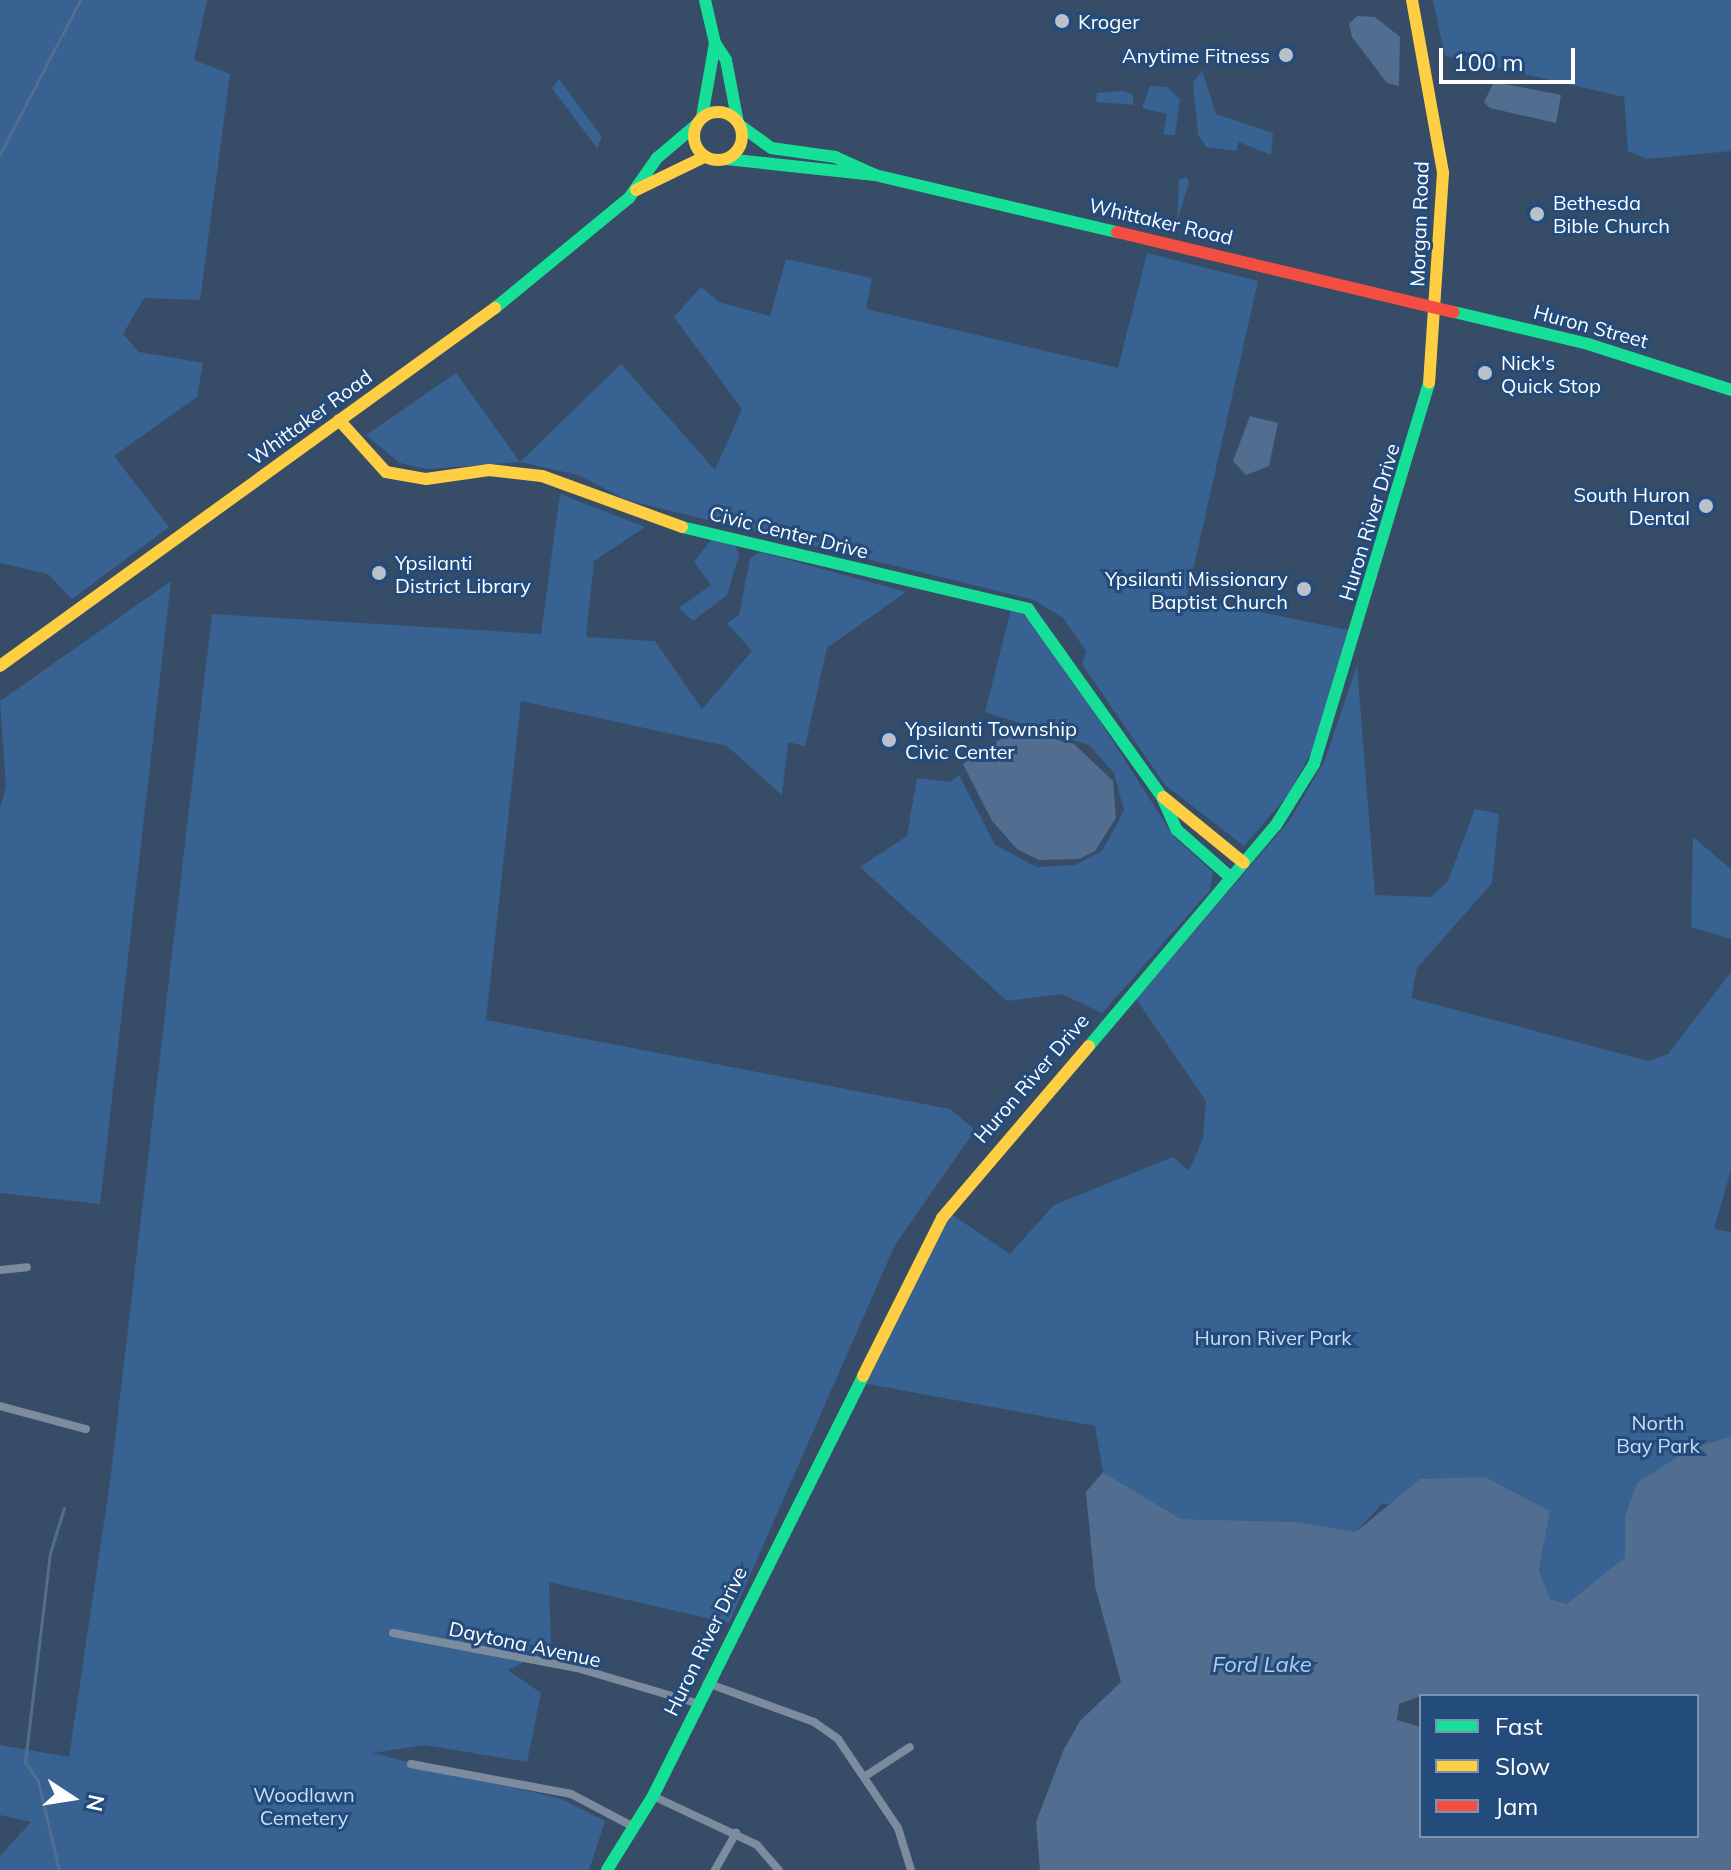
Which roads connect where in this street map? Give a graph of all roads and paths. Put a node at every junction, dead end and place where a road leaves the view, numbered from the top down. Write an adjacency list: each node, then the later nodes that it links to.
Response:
1 (705, 0): 3 (main road)
2 (1412, 0): 10 (main road, Morgan Road)
3 (715, 43): 4 (main road); 5 (main road)
4 (699, 121): 5 (main road); 6 (main road); 9 (main road, Whittaker Road)
5 (740, 125): 7 (main road); 8 (main road, Whittaker Road)
6 (704, 157): 7 (main road); 9 (main road, Whittaker Road)
7 (726, 159): 8 (main road, Whittaker Road)
8 (875, 175): 10 (main road, Whittaker Road)
9 (636, 190): 12 (main road, Whittaker Road)
10 (1438, 308): 11 (main road, Huron Street); 15 (main road, Huron River Drive)
11 (1731, 390)
12 (339, 420): 13 (main road, Whittaker Road); 14 (main road, Civic Center Drive)
13 (0, 666)
14 (1162, 797): 15 (main road, Civic Center Drive); 16 (main road, Civic Center Drive)
15 (1244, 863): 16 (main road, Huron River Drive)
16 (1231, 878): 22 (main road, Huron River Drive)
17 (27, 1267): 18 (street)
18 (0, 1270)
19 (0, 1406): 20 (street)
20 (86, 1429)
21 (393, 1633): 23 (street, Daytona Avenue)
22 (706, 1682): 23 (main road, Huron River Drive); 26 (street)
23 (696, 1703): 27 (main road, Huron River Drive)
24 (910, 1747): 26 (street)
25 (411, 1764): 28 (street)
26 (867, 1775): 33 (street)
27 (653, 1796): 28 (main road, Huron River Drive); 29 (street)
28 (630, 1825): 30 (main road, Huron River Drive)
29 (736, 1833): 31 (street); 32 (street)
30 (607, 1870)
31 (715, 1870)
32 (779, 1870)
33 (911, 1870)

